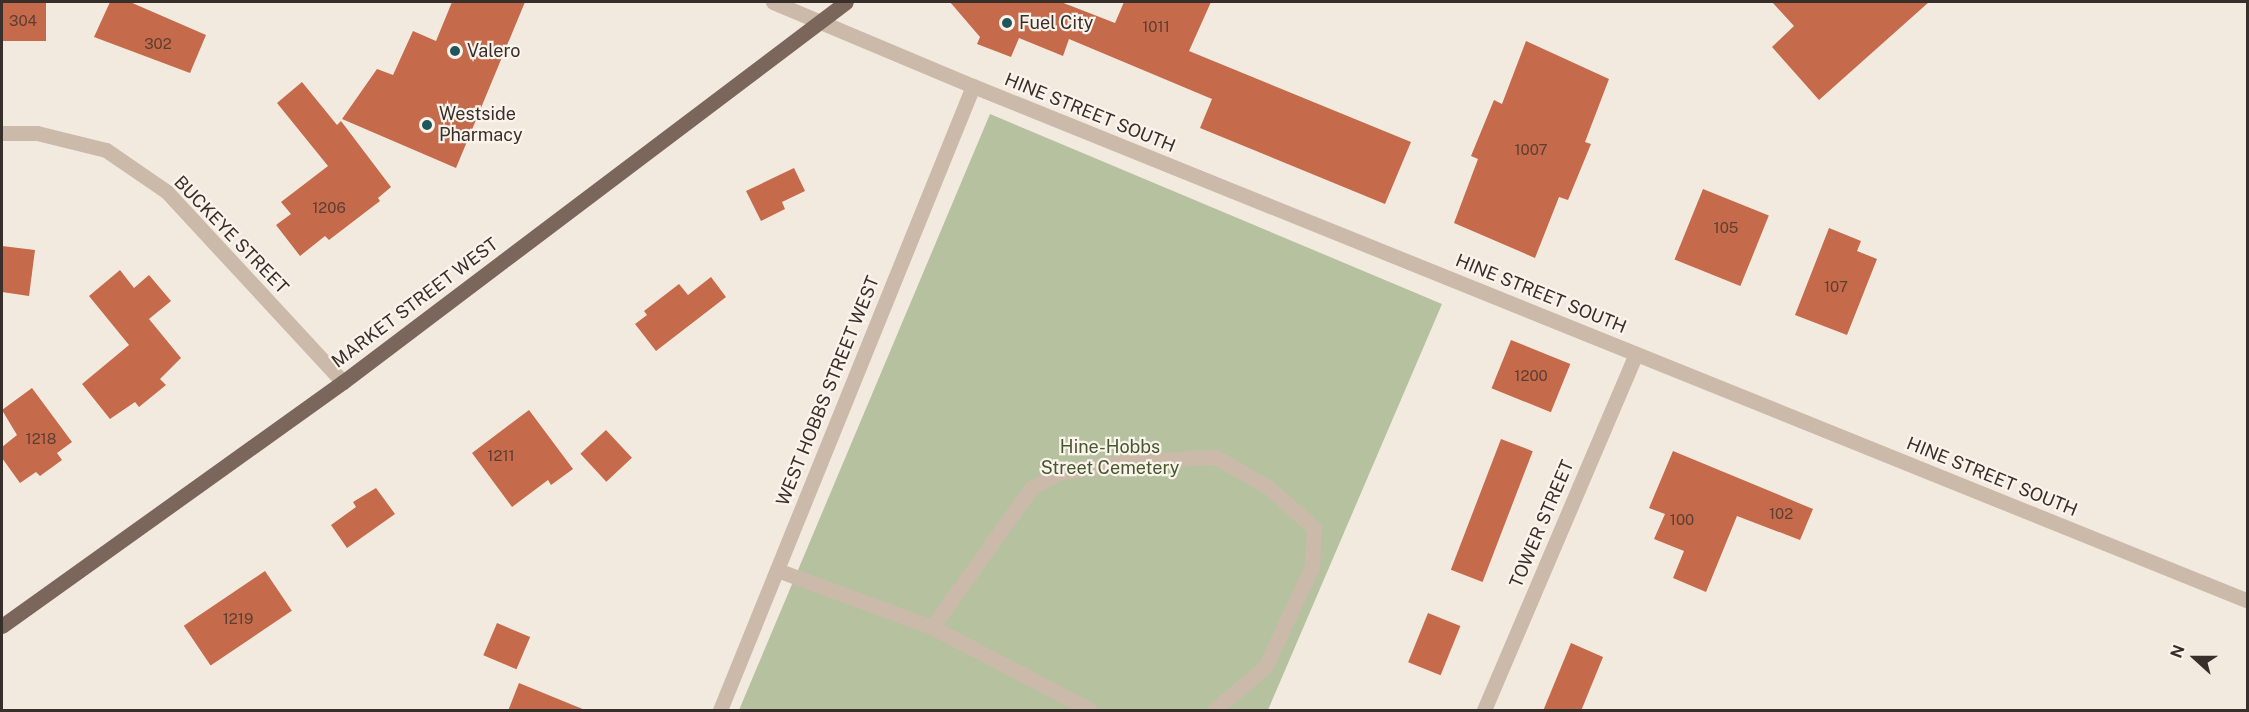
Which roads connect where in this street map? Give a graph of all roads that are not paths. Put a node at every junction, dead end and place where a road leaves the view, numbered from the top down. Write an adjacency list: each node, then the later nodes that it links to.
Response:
1 (773, 2): 3 (street, HINE STREET SOUTH)
2 (846, 2): 3 (main road, MARKET STREET WEST)
3 (821, 21): 4 (street, HINE STREET SOUTH); 7 (main road, MARKET STREET WEST)
4 (973, 86): 6 (street, HINE STREET SOUTH); 8 (street, WEST HOBBS STREET WEST)
5 (2, 133): 7 (street, BUCKEYE STREET)
6 (1636, 354): 9 (street, HINE STREET SOUTH); 15 (street, TOWER STREET)
7 (343, 382): 10 (main road, MARKET STREET WEST)
8 (777, 570): 11 (street); 12 (street, WEST HOBBS STREET WEST)
9 (2247, 601)
10 (2, 626)
11 (932, 627): 13 (street); 14 (street)
12 (720, 711)
13 (1090, 711)
14 (1214, 711)
15 (1484, 711)

